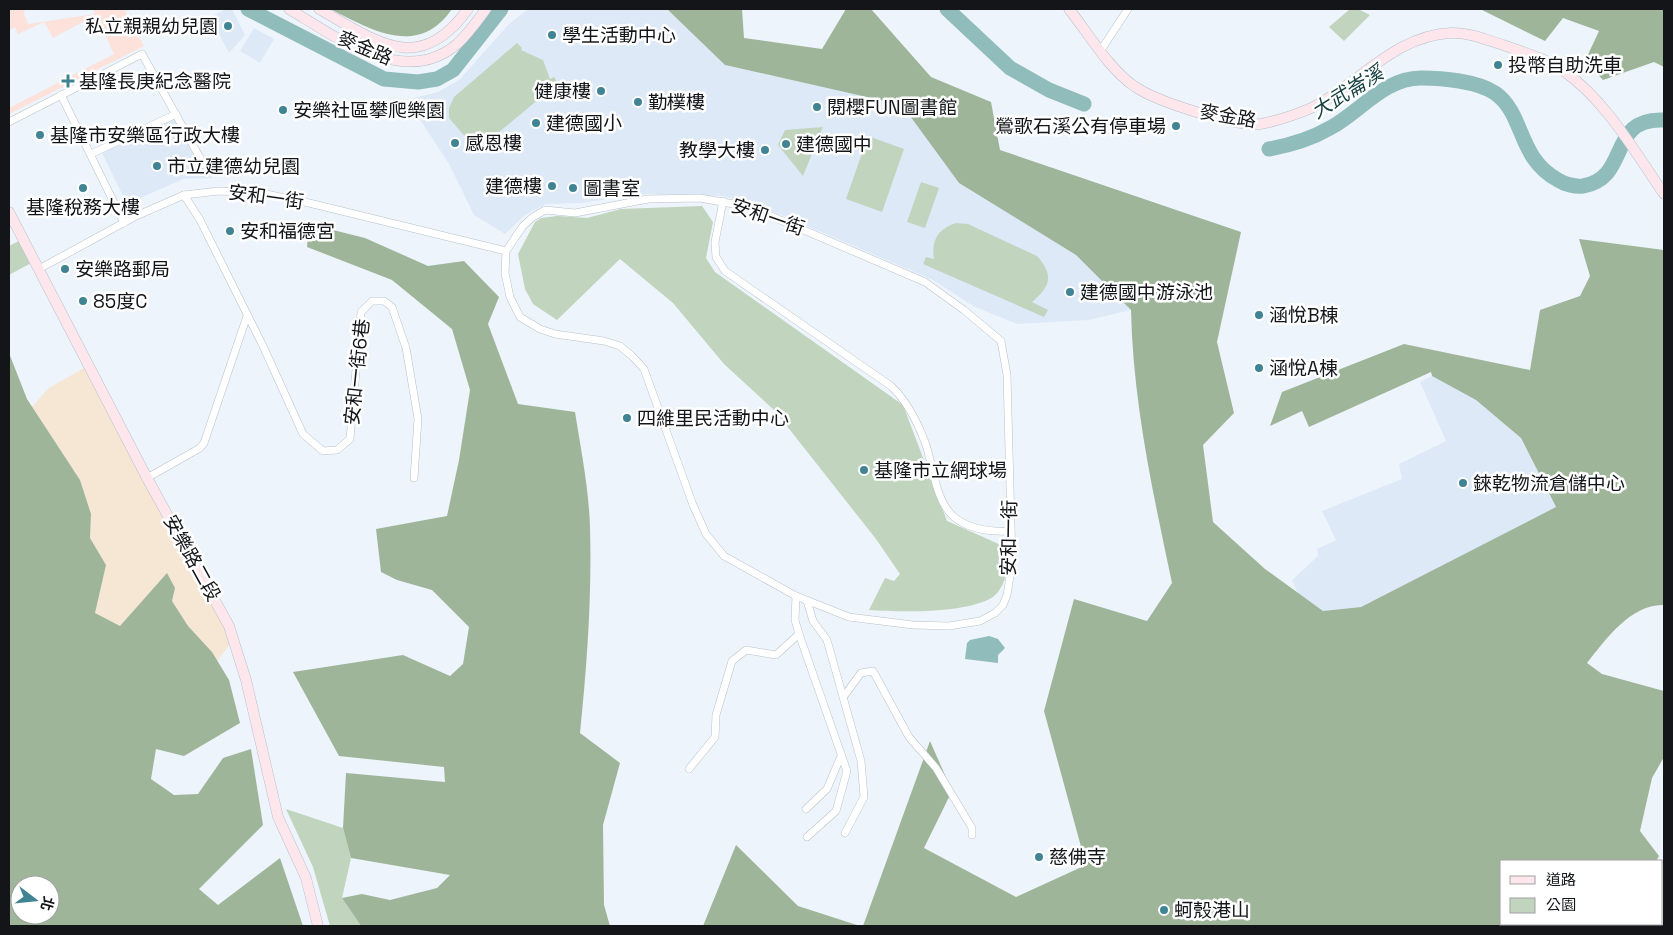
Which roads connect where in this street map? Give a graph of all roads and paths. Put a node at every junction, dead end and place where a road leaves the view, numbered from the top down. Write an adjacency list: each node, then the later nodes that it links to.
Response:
1 (289, 9): 8 (street, 麥金路)
2 (319, 9): 7 (street, 麥金路)
3 (468, 9): 7 (street, 麥金路)
4 (486, 9): 8 (street, 麥金路)
5 (1069, 9): 9 (street, 麥金路)
6 (1128, 9): 9 (street)
7 (338, 19): 8 (street)
8 (330, 33)
9 (1101, 50): 15 (street, 麥金路)
10 (61, 95): 11 (street); 12 (street); 13 (street)
11 (176, 114): 13 (street); 14 (street)
12 (9, 122)
13 (91, 154): 19 (street)
14 (204, 165)
15 (1664, 194)
16 (184, 195): 19 (street, 安和一街); 20 (street, 安和一街); 22 (street, 安和一街6巷)
17 (723, 201): 20 (street, 安和一街); 25 (street); 25 (street, 安和一街)
18 (9, 212): 21 (street, 安樂路二段)
19 (124, 223): 21 (street, 安和一街)
20 (506, 251): 26 (street, 安和一街)
21 (39, 269): 23 (street, 安樂路二段)
22 (247, 316): 23 (street); 24 (street, 安和一街6巷)
23 (147, 478): 36 (street, 安樂路二段)
24 (414, 478)
25 (1010, 531): 27 (street, 安和一街)
26 (796, 596): 27 (street, 安和一街); 28 (street)
27 (807, 601): 29 (street)
28 (799, 634): 30 (street); 31 (street)
29 (844, 696): 33 (street); 34 (street)
30 (840, 756): 32 (street); 35 (street)
31 (689, 769)
32 (806, 809)
33 (844, 833)
34 (972, 835)
35 (807, 837)
36 (318, 926)

